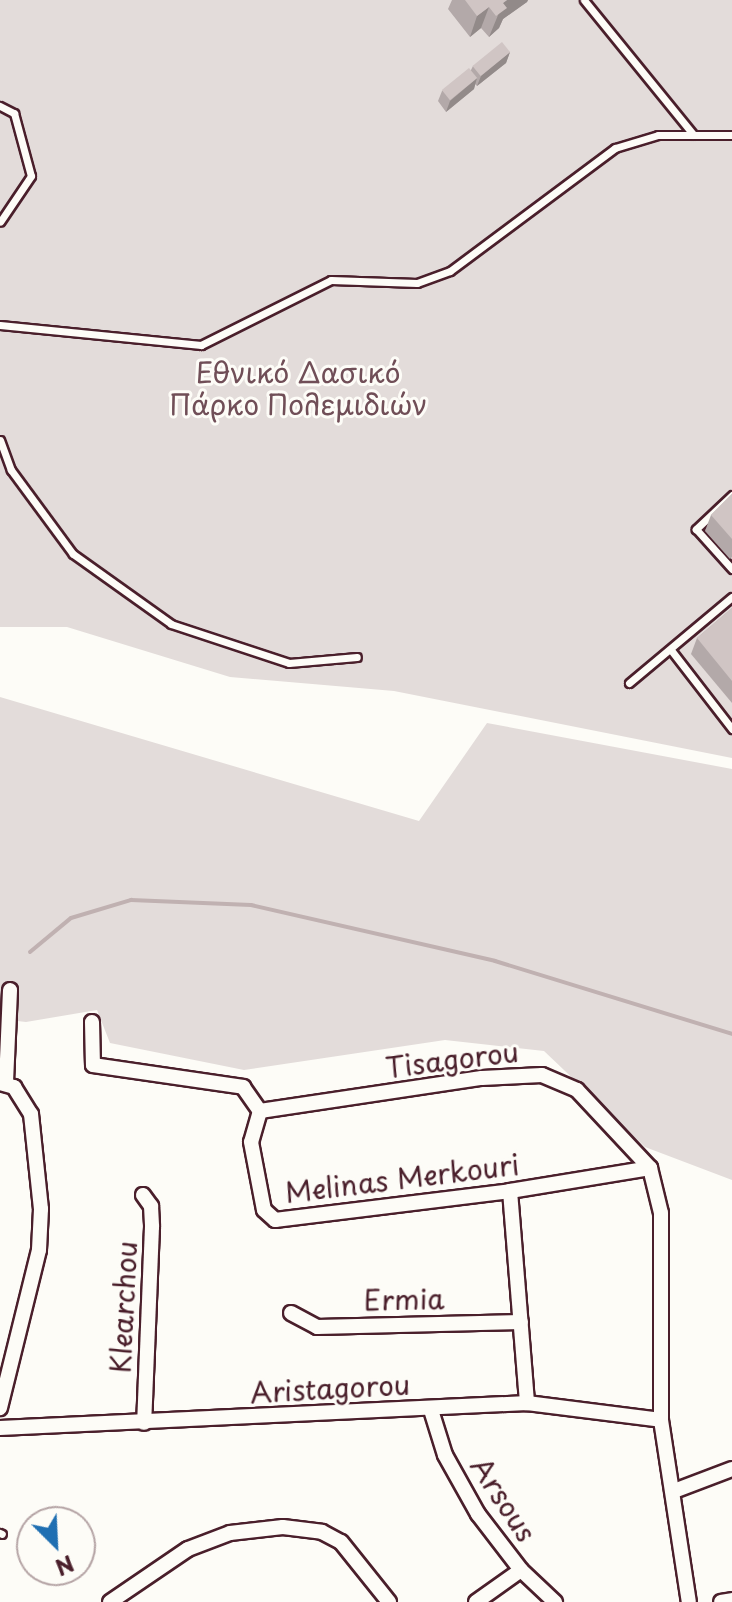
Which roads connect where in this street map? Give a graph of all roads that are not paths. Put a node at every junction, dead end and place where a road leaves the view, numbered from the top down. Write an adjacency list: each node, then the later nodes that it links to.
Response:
1 (584, 0): 3 (lane)
2 (0, 106): 5 (lane)
3 (693, 134): 4 (lane); 6 (lane)
4 (732, 135)
5 (0, 222)
6 (0, 325)
7 (0, 440): 12 (lane)
8 (732, 495): 9 (lane)
9 (732, 569)
10 (732, 597): 11 (lane)
11 (671, 650): 13 (lane); 14 (lane)
12 (357, 657)
13 (629, 683)
14 (732, 729)
15 (10, 990): 17 (street)
16 (92, 1022): 18 (street)
17 (3, 1083): 25 (street)
18 (260, 1111): 19 (street, Tisagorou); 20 (street, Melinas Merkouri)
19 (650, 1168): 20 (street, Melinas Merkouri); 27 (street, Tisagorou)
20 (510, 1191): 23 (street)
21 (143, 1195): 28 (street, Klearchou)
22 (291, 1313): 23 (street, Ermia)
23 (521, 1322): 24 (street)
24 (527, 1403): 26 (street, Aristagorou); 27 (street, Aristagorou)
25 (0, 1408)
26 (431, 1410): 28 (street, Aristagorou); 32 (street, Arsous)
27 (661, 1420): 31 (street, Tisagorou)
28 (144, 1423): 29 (street, Aristagorou)
29 (0, 1428)
30 (732, 1469): 31 (street)
31 (674, 1491): 38 (street, Tisagorou)
32 (521, 1570): 36 (street); 37 (street, Arsous)
33 (732, 1600): 39 (street)
34 (110, 1602): 35 (street)
35 (389, 1602)
36 (476, 1602)
37 (555, 1602)
38 (689, 1602)
39 (721, 1602)

